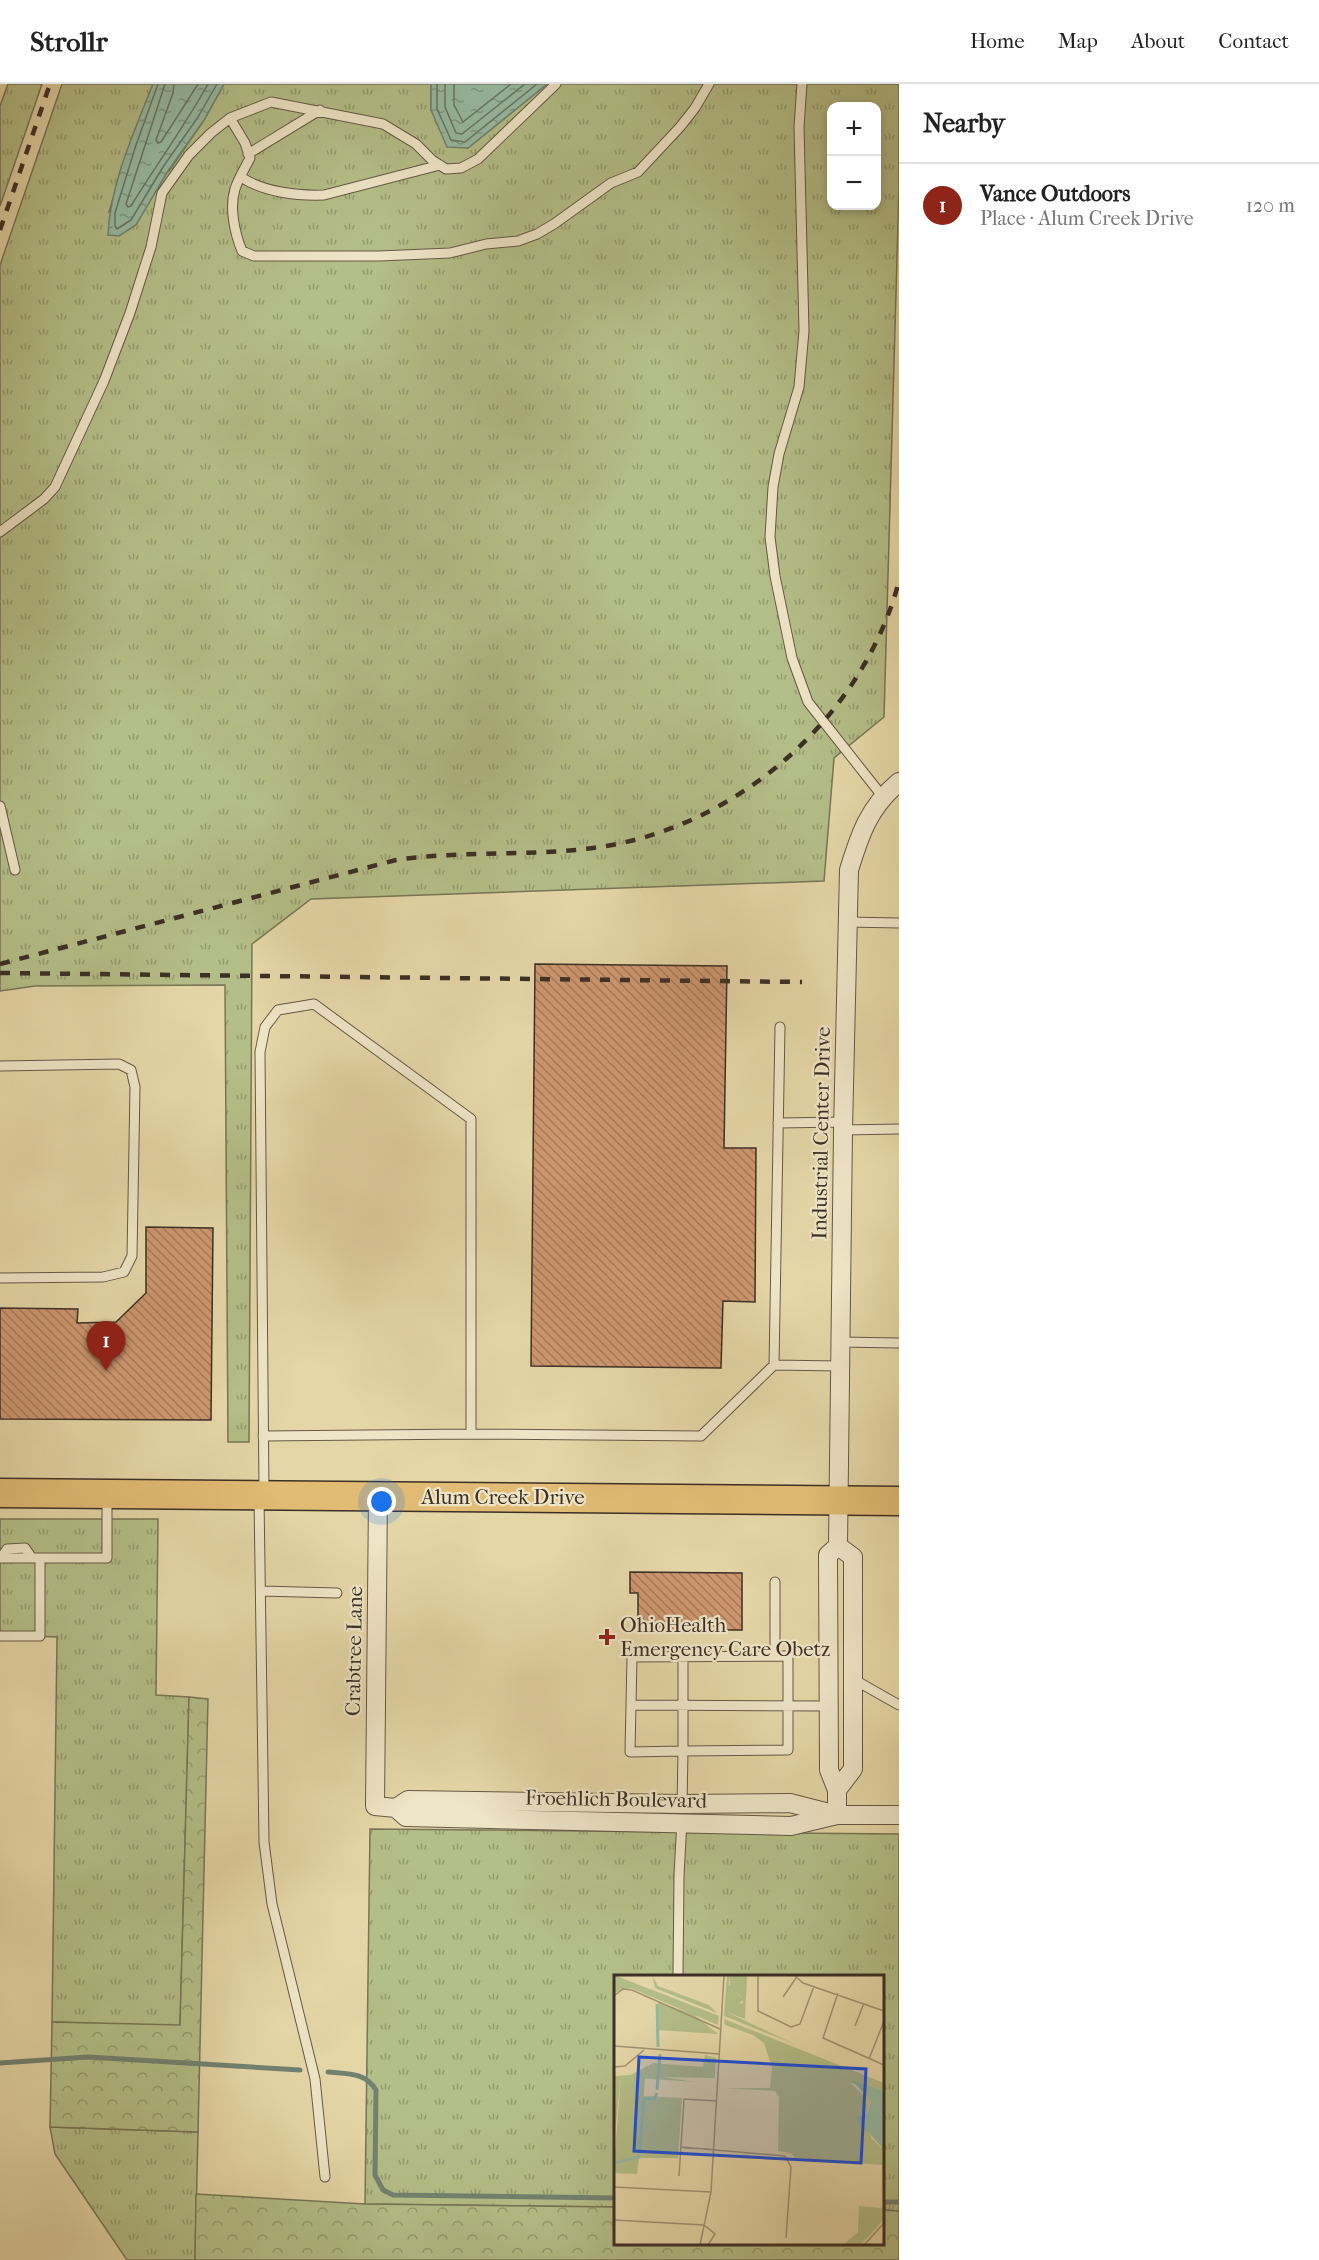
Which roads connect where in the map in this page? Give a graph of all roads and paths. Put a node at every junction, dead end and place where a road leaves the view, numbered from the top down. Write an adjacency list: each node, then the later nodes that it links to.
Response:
1 (556, 84): 7 (lane)
2 (709, 84): 8 (lane)
3 (802, 84): 11 (lane)
4 (320, 110): 5 (lane); 6 (lane); 7 (lane)
5 (230, 118): 6 (lane); 9 (lane)
6 (248, 154): 8 (lane)
7 (440, 165): 8 (lane)
8 (241, 177)
9 (0, 532)
10 (899, 782): 11 (street, Industrial Center Drive)
11 (883, 797): 14 (street, Industrial Center Drive)
12 (0, 806): 13 (lane)
13 (15, 870)
14 (847, 922): 15 (lane); 19 (street, Industrial Center Drive)
15 (899, 923)
16 (780, 1027): 18 (lane)
17 (0, 1066): 21 (lane)
18 (778, 1123): 19 (lane); 24 (lane)
19 (843, 1126): 20 (lane); 22 (street, Industrial Center Drive)
20 (899, 1129)
21 (0, 1278)
22 (840, 1342): 23 (lane); 25 (street, Industrial Center Drive)
23 (899, 1342)
24 (774, 1365): 25 (lane); 26 (lane)
25 (839, 1366): 32 (street, Industrial Center Drive)
26 (471, 1434): 27 (lane); 27 (lane)
27 (263, 1436): 30 (lane)
28 (0, 1493): 29 (main road, Alum Creek Drive)
29 (107, 1494): 30 (main road, Alum Creek Drive); 36 (lane)
30 (262, 1495): 31 (main road, Alum Creek Drive); 38 (lane)
31 (378, 1496): 32 (main road, Alum Creek Drive); 52 (street, Crabtree Lane)
32 (838, 1500): 33 (main road, Alum Creek Drive); 34 (street, Industrial Center Drive)
33 (899, 1501)
34 (838, 1546): 43 (street); 47 (street)
35 (1, 1558): 36 (lane)
36 (36, 1558): 40 (lane)
37 (775, 1582): 42 (lane)
38 (261, 1591): 39 (lane); 58 (lane)
39 (337, 1593)
40 (0, 1636)
41 (683, 1656): 42 (lane); 45 (lane); 46 (lane)
42 (775, 1656): 48 (lane)
43 (853, 1679): 44 (lane); 50 (street)
44 (899, 1705)
45 (631, 1706): 46 (lane); 49 (lane)
46 (683, 1706): 48 (lane); 49 (lane)
47 (827, 1706): 48 (lane); 50 (street)
48 (788, 1707): 49 (lane)
49 (683, 1751): 51 (lane)
50 (837, 1790): 54 (street)
51 (682, 1804): 53 (street, Froehlich Boulevard); 54 (street, Froehlich Boulevard); 56 (lane)
52 (375, 1806): 53 (street, Froehlich Boulevard)
53 (396, 1808): 56 (street, Froehlich Boulevard)
54 (837, 1815): 55 (street, Froehlich Boulevard); 56 (street, Froehlich Boulevard)
55 (899, 1815)
56 (682, 1822): 57 (lane)
57 (678, 1975)
58 (325, 2176)

